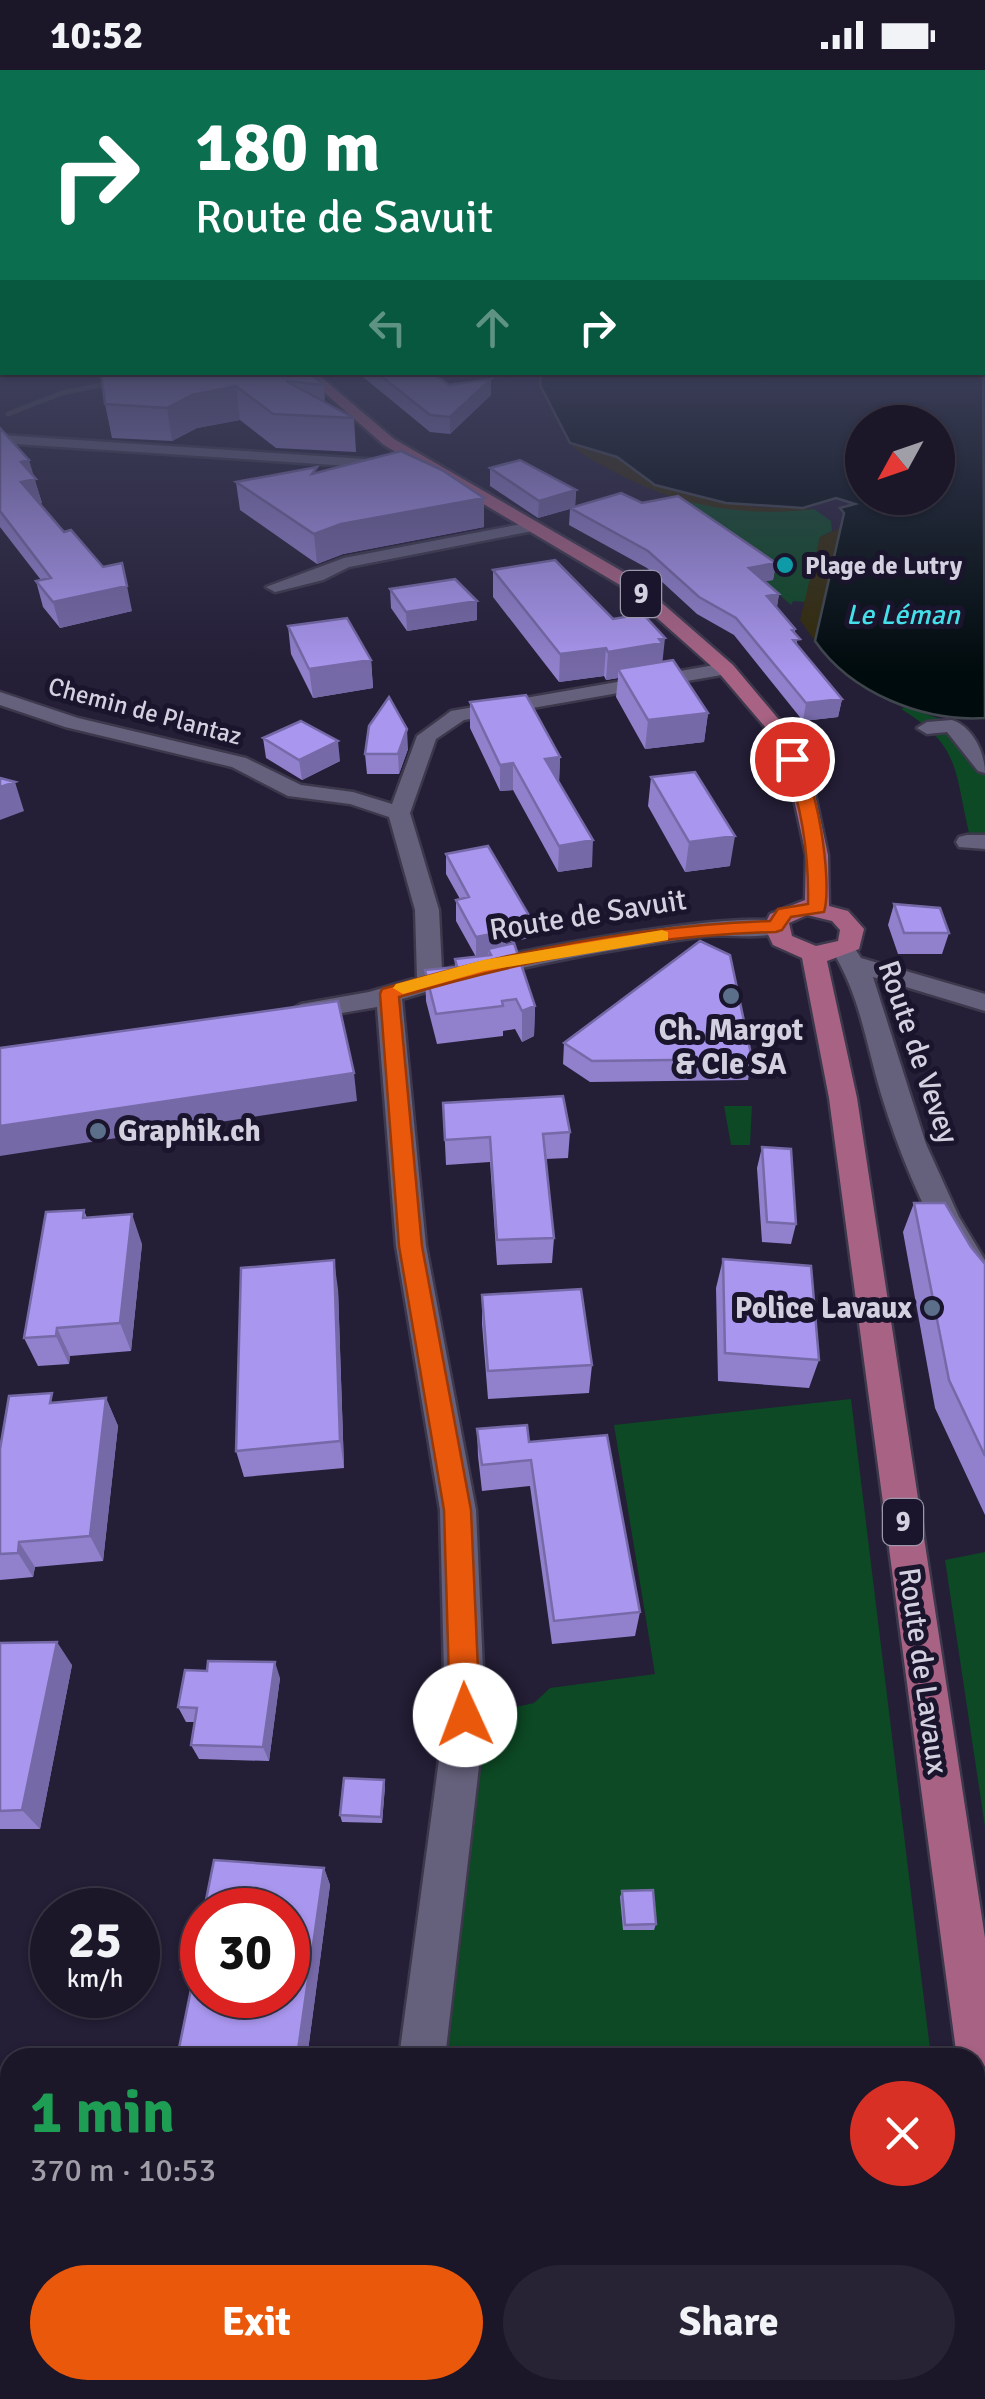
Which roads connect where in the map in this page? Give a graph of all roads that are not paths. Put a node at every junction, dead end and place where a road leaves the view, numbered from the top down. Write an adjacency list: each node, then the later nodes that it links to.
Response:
1 (276, 456): 3 (street)
2 (411, 456): 3 (main road, 9)
3 (423, 464): 4 (main road, 9)
4 (532, 527): 5 (street); 6 (main road, 9)
5 (275, 587)
6 (726, 669): 10 (street); 11 (main road, 9)
7 (0, 698): 10 (street, Chemin de Plantaz)
8 (927, 728): 9 (street)
9 (985, 767)
10 (399, 812): 14 (street)
11 (817, 908): 12 (main road); 13 (main road, Route de Lavaux)
12 (776, 926): 13 (main road); 14 (street, Route de Savuit)
13 (837, 956): 16 (street); 18 (street, Route de Vevey); 20 (main road, Route de Lavaux / 9)
14 (430, 979): 15 (street, Route de Savuit)
15 (389, 994): 17 (street, Route de Savuit); 19 (street)
16 (985, 1004)
17 (279, 1015)
18 (985, 1284)
19 (423, 2048)
20 (979, 2048)

